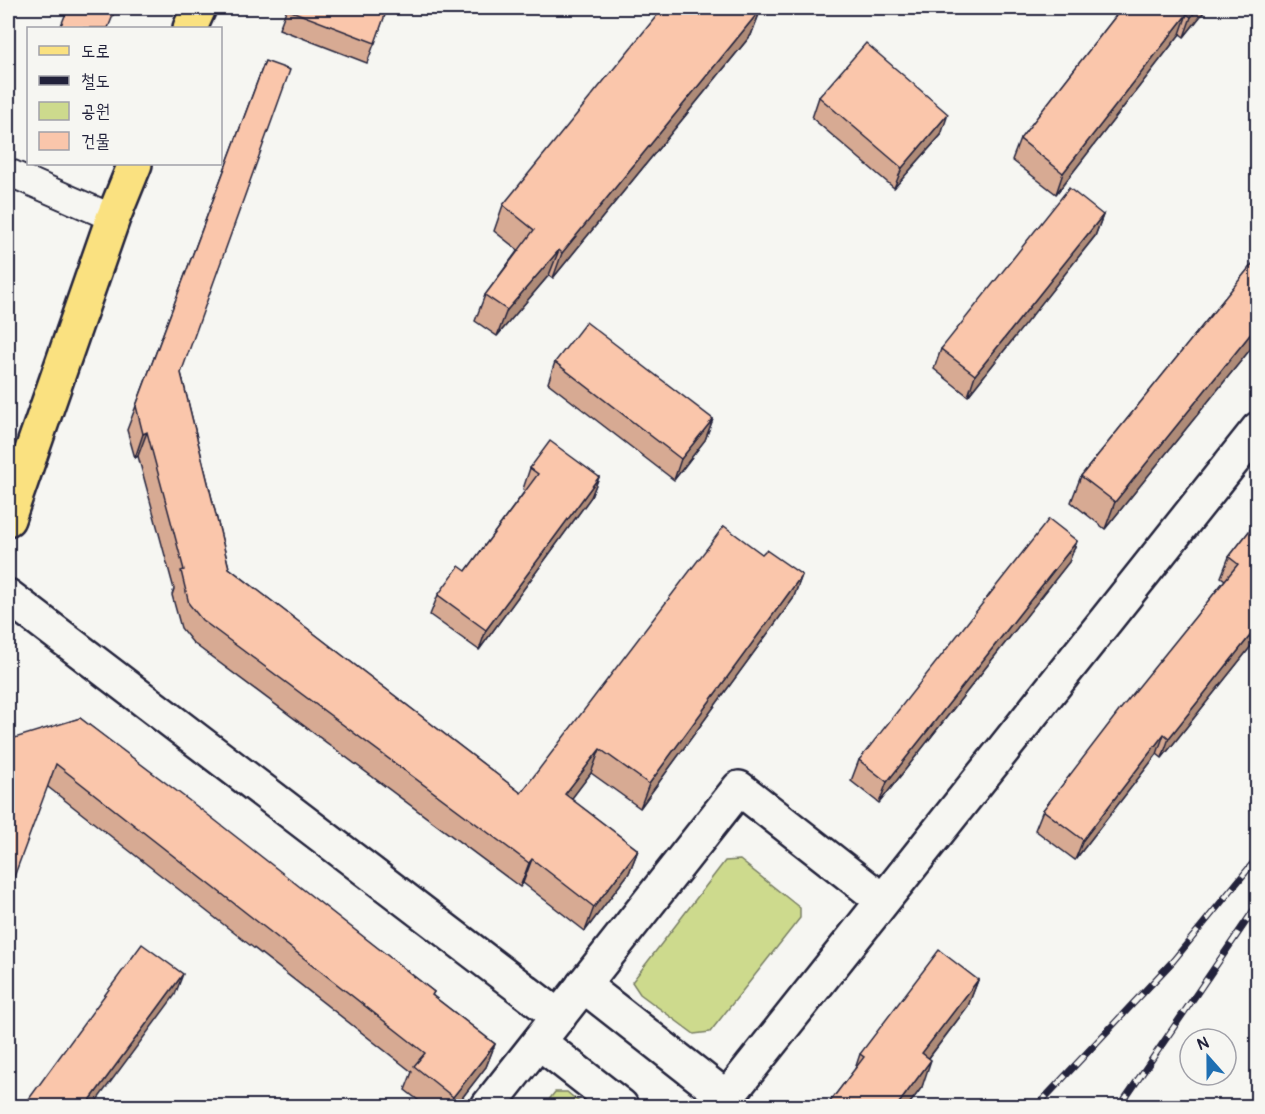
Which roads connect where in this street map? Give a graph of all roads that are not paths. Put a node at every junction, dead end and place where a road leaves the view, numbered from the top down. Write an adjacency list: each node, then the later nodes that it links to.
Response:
1 (199, 8): 2 (main road)
2 (190, 27)
3 (135, 165): 5 (main road)
4 (8, 172): 5 (street)
5 (113, 218): 7 (main road)
6 (1257, 429): 9 (main road)
7 (8, 519)
8 (8, 596): 11 (main road)
9 (882, 900): 10 (main road); 13 (main road)
10 (583, 985): 11 (main road); 13 (main road)
11 (559, 1017): 12 (main road)
12 (539, 1042): 14 (main road); 15 (main road)
13 (723, 1102)
14 (488, 1107)
15 (621, 1107)

